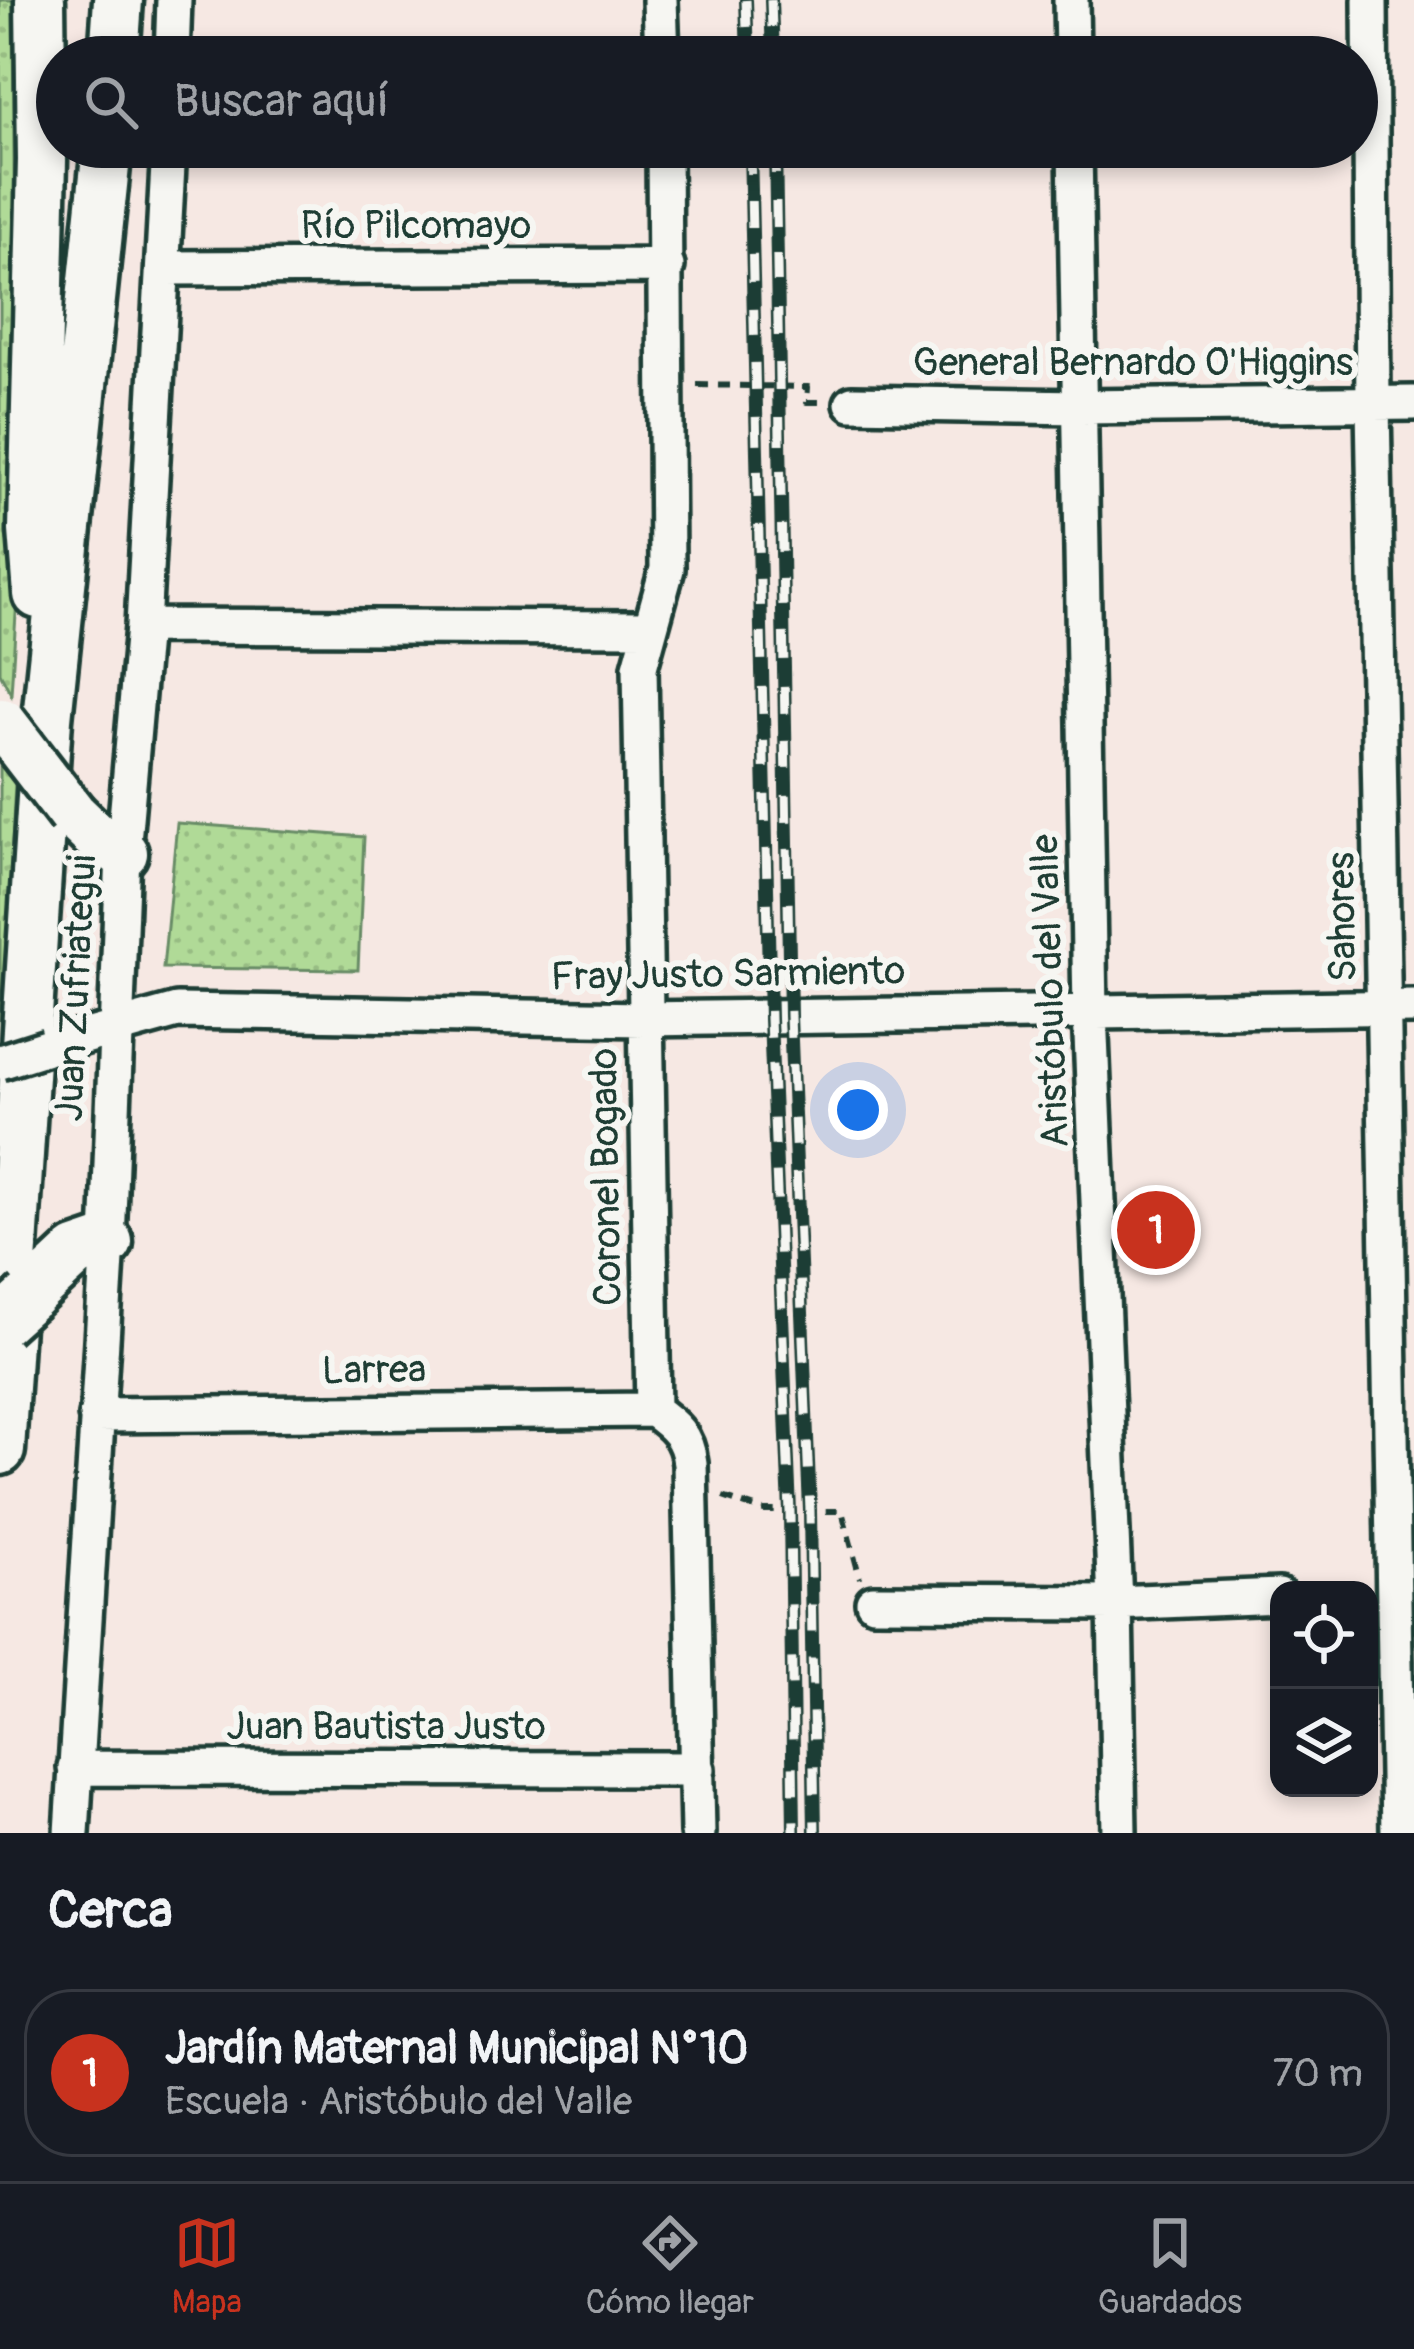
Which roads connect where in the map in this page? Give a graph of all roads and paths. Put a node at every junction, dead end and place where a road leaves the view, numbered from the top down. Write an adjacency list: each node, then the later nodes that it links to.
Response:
1 (40, 0): 7 (highway)
2 (118, 0): 8 (highway)
3 (175, 0): 9 (street)
4 (660, 0): 10 (street)
5 (1071, 0): 11 (street)
6 (1370, 0): 12 (street, Sahores)
7 (40, 36)
8 (115, 36)
9 (173, 36)
10 (661, 36)
11 (1072, 36)
12 (1370, 36)
13 (42, 168): 28 (highway)
14 (104, 168): 28 (highway)
15 (168, 168): 20 (street, Juan Zufriategui)
16 (665, 168): 19 (street, Coronel Bogado)
17 (1075, 168): 25 (street, Aristóbulo del Valle)
18 (1371, 168): 24 (street, Sahores)
19 (667, 266): 20 (street, Río Pilcomayo); 21 (street, Coronel Bogado)
20 (165, 268): 26 (street, Juan Zufriategui)
21 (667, 385): 22 (path); 27 (street, Coronel Bogado)
22 (852, 403): 25 (street, General Bernardo O'Higgins)
23 (1414, 403): 24 (street, General Bernardo O'Higgins)
24 (1372, 404): 25 (street, General Bernardo O'Higgins); 30 (street, Sahores)
25 (1081, 407): 31 (street, Aristóbulo del Valle)
26 (143, 626): 27 (street); 29 (street, Juan Zufriategui)
27 (650, 628): 32 (street, Coronel Bogado)
28 (16, 720): 29 (highway, bridge); 37 (highway)
29 (123, 853): 33 (street, Juan Zufriategui)
30 (1400, 1008): 31 (street, Fray Justo Sarmiento); 42 (street, Sahores)
31 (1090, 1012): 32 (street, Fray Justo Sarmiento); 45 (street, Aristóbulo del Valle)
32 (644, 1019): 33 (street, Fray Justo Sarmiento); 38 (street, Coronel Bogado)
33 (116, 1028): 34 (street, Fray Justo Sarmiento, bridge); 36 (street, Juan Zufriategui)
34 (0, 1062)
35 (0, 1216): 37 (highway)
36 (108, 1242): 37 (highway); 39 (street, Juan Zufriategui)
37 (13, 1306): 40 (highway)
38 (653, 1410): 39 (street, Larrea); 41 (street)
39 (96, 1415): 46 (street, Juan Zufriategui)
40 (0, 1450)
41 (691, 1486): 44 (path); 47 (street)
42 (1392, 1591): 51 (street, Sahores)
43 (1270, 1596): 45 (street)
44 (873, 1602): 45 (street)
45 (1115, 1603): 50 (street, Aristóbulo del Valle)
46 (75, 1768): 47 (street, Juan Bautista Justo); 48 (street, Juan Zufriategui)
47 (698, 1768): 49 (street)
48 (72, 1833)
49 (698, 1833)
50 (1119, 1833)
51 (1399, 1833)

